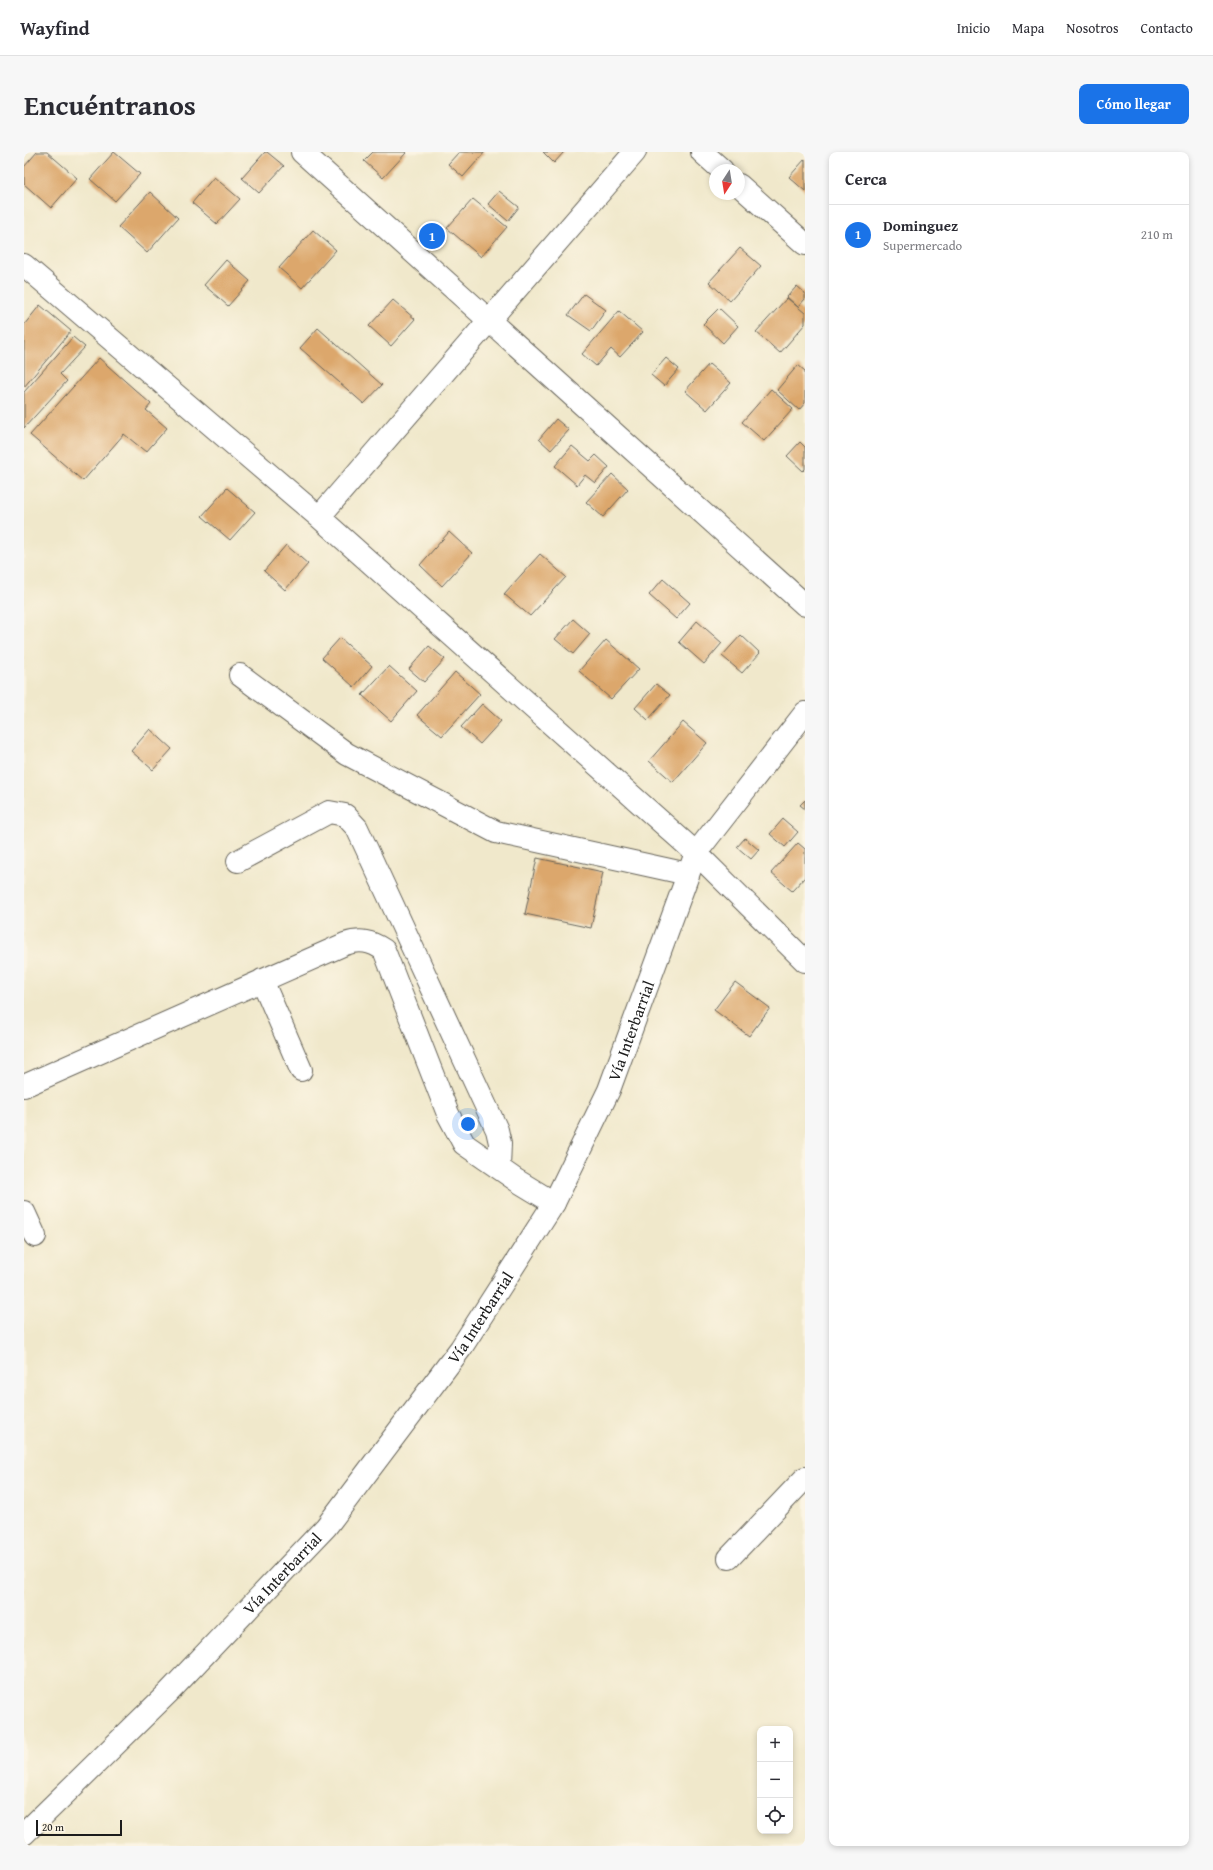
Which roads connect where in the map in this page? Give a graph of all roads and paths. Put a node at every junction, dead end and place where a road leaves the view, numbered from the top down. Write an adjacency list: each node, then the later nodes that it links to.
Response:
1 (302, 152): 8 (street)
2 (635, 152): 8 (street)
3 (702, 152): 4 (street)
4 (715, 164)
5 (745, 190): 6 (street)
6 (805, 244)
7 (24, 265): 9 (street)
8 (489, 320): 9 (street); 10 (street)
9 (319, 517): 13 (street)
10 (805, 604)
11 (240, 675): 15 (street)
12 (805, 713): 13 (street, Vía Interbarrial)
13 (696, 853): 15 (street, Vía Interbarrial); 16 (street)
14 (238, 861): 20 (street)
15 (688, 874): 21 (street, Vía Interbarrial)
16 (805, 961)
17 (262, 980): 18 (street); 19 (street); 20 (street)
18 (301, 1070)
19 (24, 1086)
20 (499, 1167): 21 (street)
21 (554, 1203): 26 (street, Vía Interbarrial)
22 (24, 1212): 23 (street)
23 (35, 1236)
24 (805, 1478): 25 (street)
25 (729, 1558)
26 (24, 1834)

